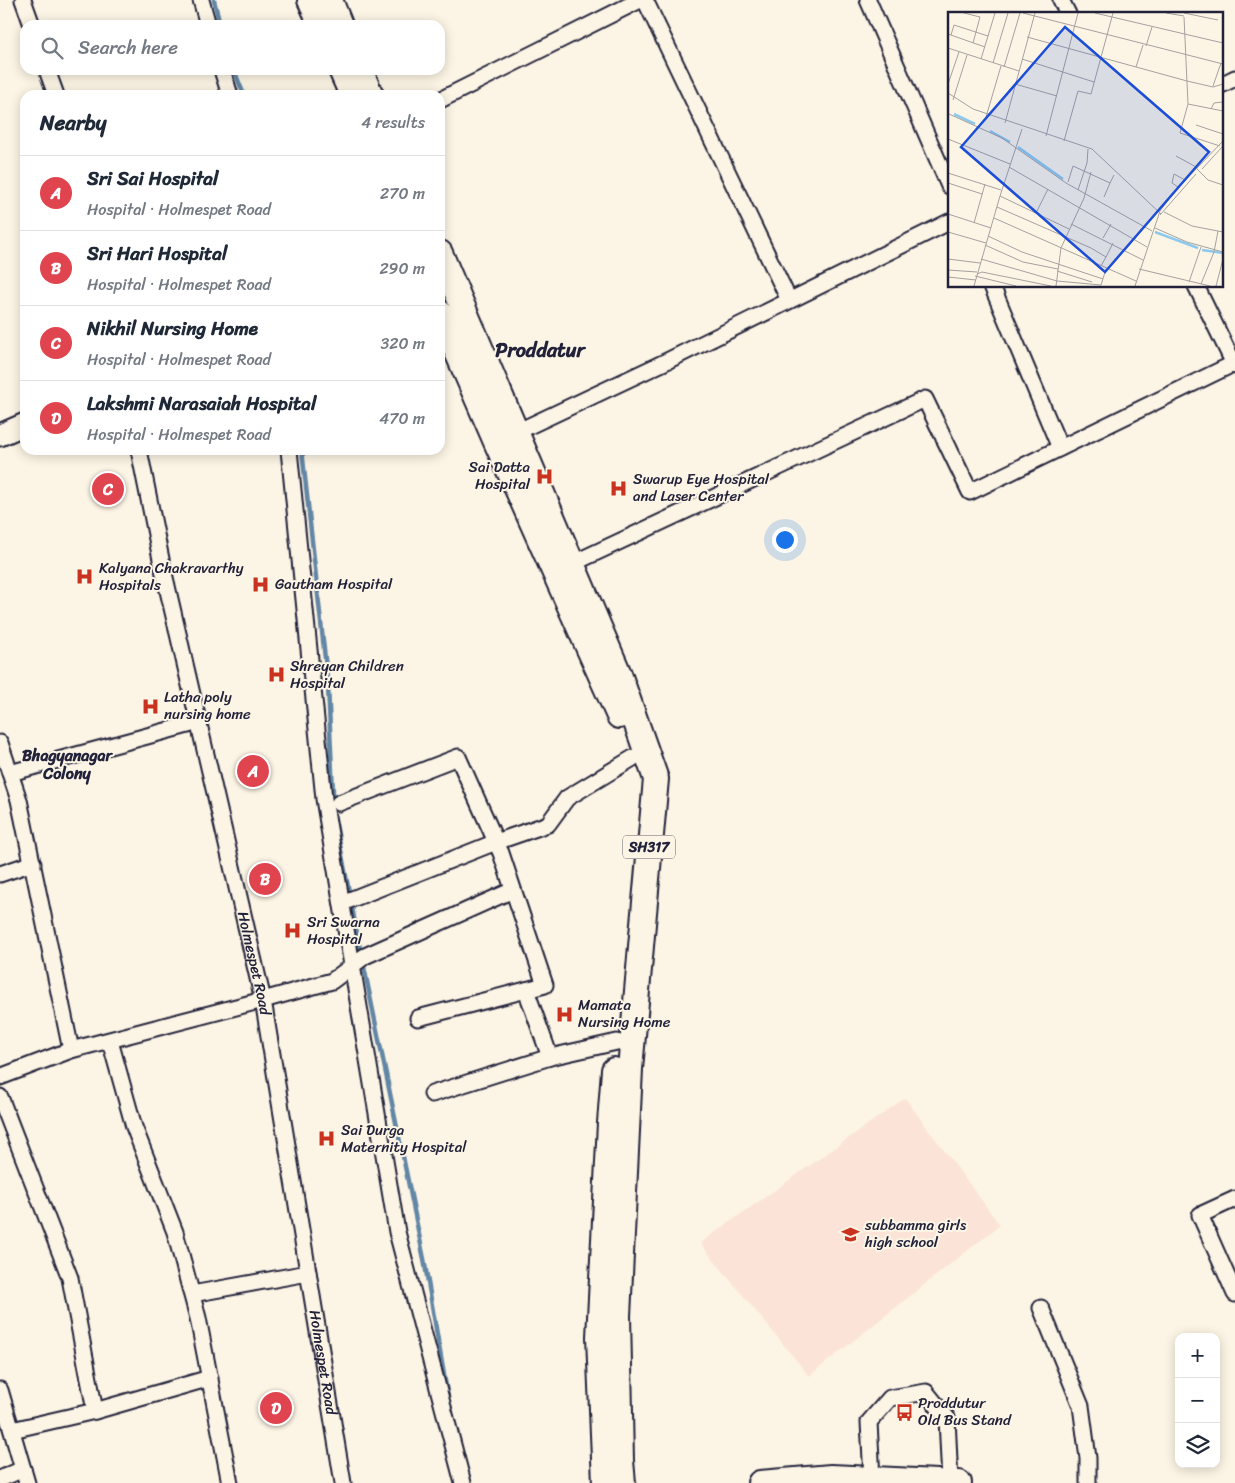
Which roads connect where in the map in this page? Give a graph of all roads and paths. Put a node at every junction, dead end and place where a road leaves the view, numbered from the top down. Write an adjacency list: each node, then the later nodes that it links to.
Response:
1 (23, 0): 10 (street)
2 (201, 0): 11 (street)
3 (310, 0): 12 (main road)
4 (330, 0): 13 (main road)
5 (640, 0): 24 (street)
6 (645, 0): 30 (street)
7 (868, 0): 25 (street)
8 (1061, 0): 9 (street)
9 (1067, 12)
10 (30, 20)
11 (207, 20)
12 (319, 20)
13 (338, 20)
14 (49, 75): 20 (street)
15 (224, 75): 21 (street)
16 (343, 75): 22 (main road)
17 (362, 75): 23 (main road)
18 (1235, 78): 19 (street)
19 (1222, 84)
20 (54, 90)
21 (228, 90)
22 (350, 90)
23 (369, 90)
24 (445, 98)
25 (948, 184)
26 (948, 222): 30 (street)
27 (445, 266): 34 (main road, SH317)
28 (993, 288): 37 (street)
29 (1197, 288): 32 (street)
30 (790, 300): 34 (street)
31 (445, 325): 36 (main road, SH317)
32 (1235, 364): 37 (street)
33 (20, 426): 35 (main road)
34 (517, 432): 36 (street); 40 (main road, SH317)
35 (0, 435)
36 (496, 442): 40 (main road, SH317)
37 (1060, 448): 40 (street)
38 (140, 455): 41 (street, Holmespet Road)
39 (290, 455): 50 (street)
40 (564, 568): 43 (main road, SH317); 79 (main road, SH317)
41 (199, 722): 44 (street); 53 (street, Holmespet Road)
42 (0, 744): 44 (street)
43 (633, 758): 46 (street); 56 (main road, SH317)
44 (10, 773): 47 (street)
45 (339, 803): 46 (street)
46 (496, 842): 49 (street); 50 (street)
47 (33, 863): 48 (street); 57 (street)
48 (0, 874)
49 (513, 890): 51 (street); 52 (street)
50 (342, 903): 51 (street)
51 (352, 965): 53 (street); 77 (street)
52 (526, 990): 54 (street); 58 (street)
53 (263, 1000): 55 (street); 63 (street, Holmespet Road)
54 (418, 1018)
55 (110, 1041): 57 (street); 64 (street)
56 (617, 1042): 58 (street); 78 (main road, SH317)
57 (71, 1050): 59 (street)
58 (550, 1057): 60 (street)
59 (0, 1077)
60 (432, 1094)
61 (0, 1097): 69 (street)
62 (1235, 1199): 65 (street)
63 (308, 1273): 64 (street); 76 (street, Holmespet Road)
64 (192, 1294): 67 (street)
65 (1235, 1294)
66 (1041, 1308): 82 (street)
67 (210, 1378): 69 (street); 75 (street)
68 (0, 1390): 70 (street)
69 (95, 1411): 70 (street)
70 (12, 1430): 71 (street)
71 (25, 1476): 72 (street)
72 (0, 1479)
73 (867, 1480): 74 (main road); 74 (street); 80 (main road)
74 (950, 1482): 81 (main road)
75 (230, 1483)
76 (342, 1483)
77 (463, 1483)
78 (604, 1483)
79 (623, 1483)
80 (760, 1483)
81 (959, 1483)
82 (1088, 1483)

